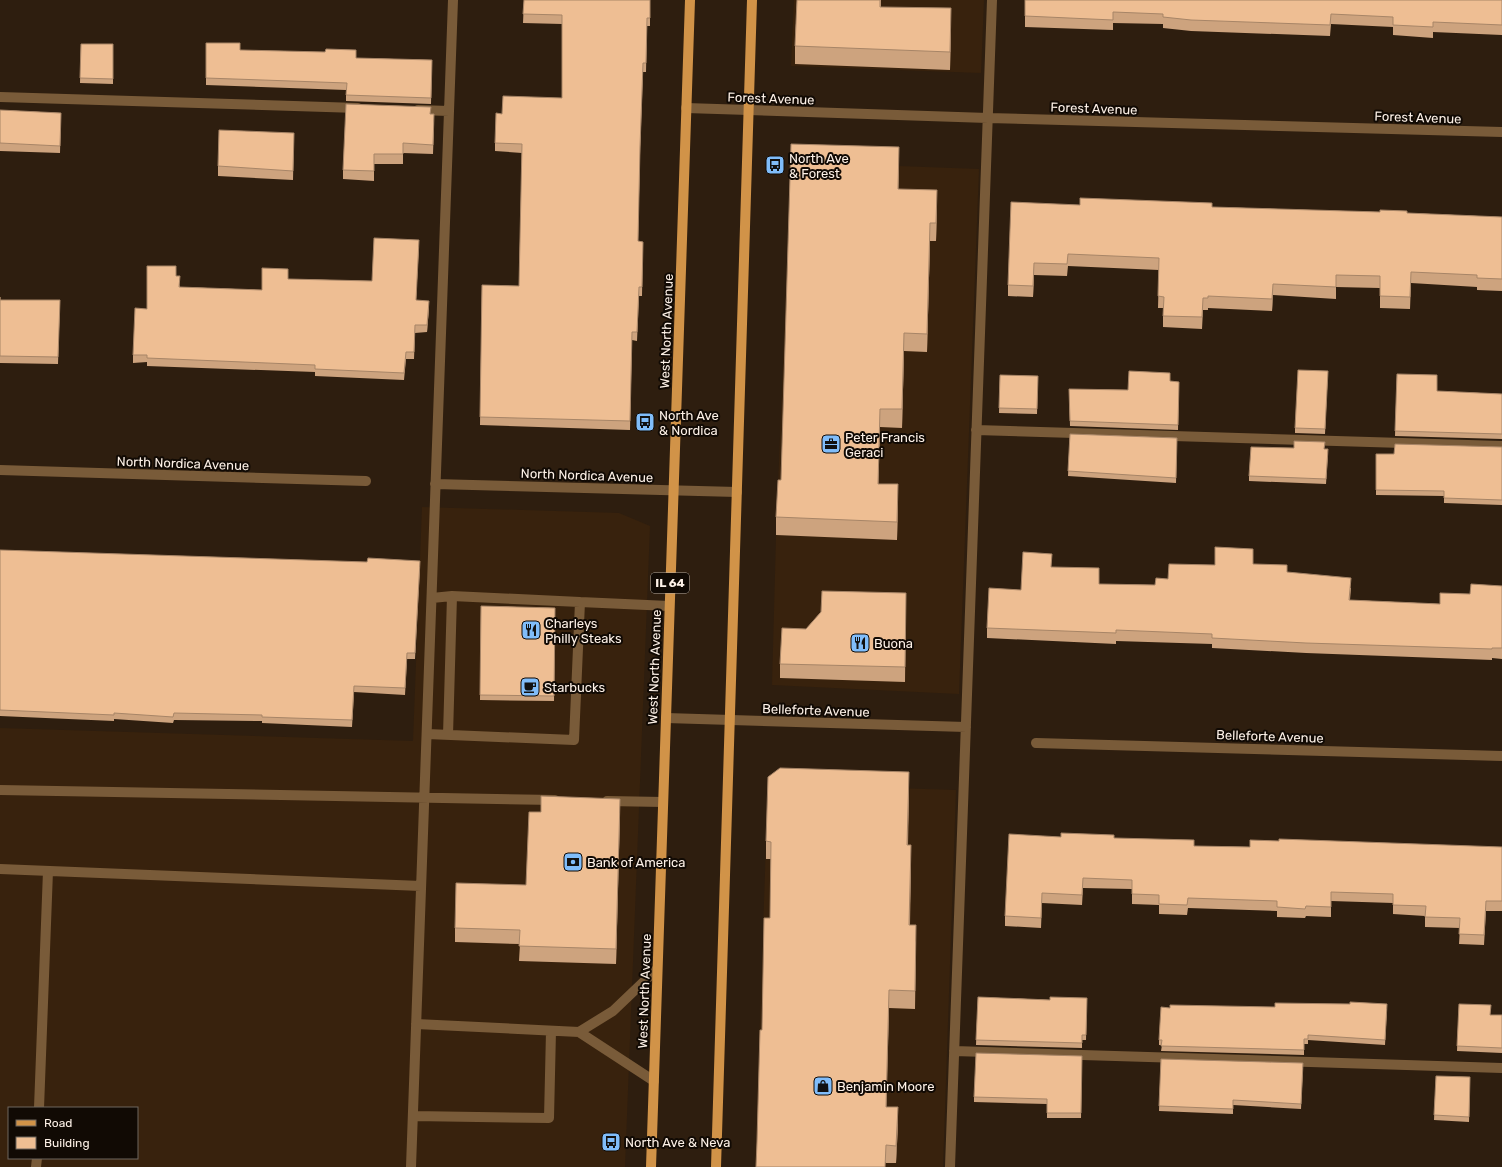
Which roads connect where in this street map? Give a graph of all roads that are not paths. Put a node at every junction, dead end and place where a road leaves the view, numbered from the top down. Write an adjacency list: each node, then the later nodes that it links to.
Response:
1 (453, 0): 10 (street)
2 (690, 0): 6 (main road, West North Avenue / IL 64)
3 (752, 0): 9 (main road)
4 (992, 0): 11 (street)
5 (0, 97): 7 (street)
6 (686, 108): 9 (street, Forest Avenue); 18 (main road, West North Avenue / IL 64)
7 (370, 109)
8 (410, 110): 10 (street)
9 (749, 110): 11 (street, Forest Avenue); 19 (main road)
10 (449, 111): 17 (street)
11 (988, 118): 12 (street, Forest Avenue); 13 (street)
12 (1502, 132)
13 (976, 430): 14 (street); 26 (street)
14 (1502, 446)
15 (0, 470): 16 (street, North Nordica Avenue)
16 (366, 481)
17 (436, 484): 18 (street, North Nordica Avenue); 21 (street)
18 (673, 490): 19 (street, North Nordica Avenue); 23 (main road, West North Avenue / IL 64)
19 (737, 492): 25 (main road)
20 (452, 596): 21 (street); 22 (street); 28 (street)
21 (432, 598): 27 (street)
22 (580, 602): 23 (street); 28 (street)
23 (669, 606): 24 (main road, West North Avenue / IL 64)
24 (666, 718): 25 (street, Belleforte Avenue); 35 (main road, West North Avenue / IL 64)
25 (730, 720): 26 (street, Belleforte Avenue); 50 (main road)
26 (966, 727): 43 (street)
27 (427, 734): 28 (street); 32 (street)
28 (448, 735)
29 (1036, 743): 30 (street, Belleforte Avenue)
30 (1502, 756)
31 (0, 790): 32 (street)
32 (424, 798): 33 (street); 38 (street)
33 (568, 800)
34 (600, 801): 35 (street)
35 (663, 802): 39 (main road, West North Avenue / IL 64)
36 (0, 869): 37 (street)
37 (48, 871): 38 (street); 46 (street)
38 (422, 886): 40 (street)
39 (657, 969): 42 (street); 45 (main road, West North Avenue / IL 64)
40 (416, 1024): 41 (street); 47 (street)
41 (551, 1031): 42 (street); 47 (street)
42 (579, 1032): 45 (street)
43 (954, 1051): 44 (street); 51 (street)
44 (1502, 1068)
45 (654, 1081): 49 (main road, West North Avenue / IL 64)
46 (39, 1107)
47 (413, 1116): 48 (street)
48 (412, 1167)
49 (651, 1167)
50 (716, 1167)
51 (950, 1167)

